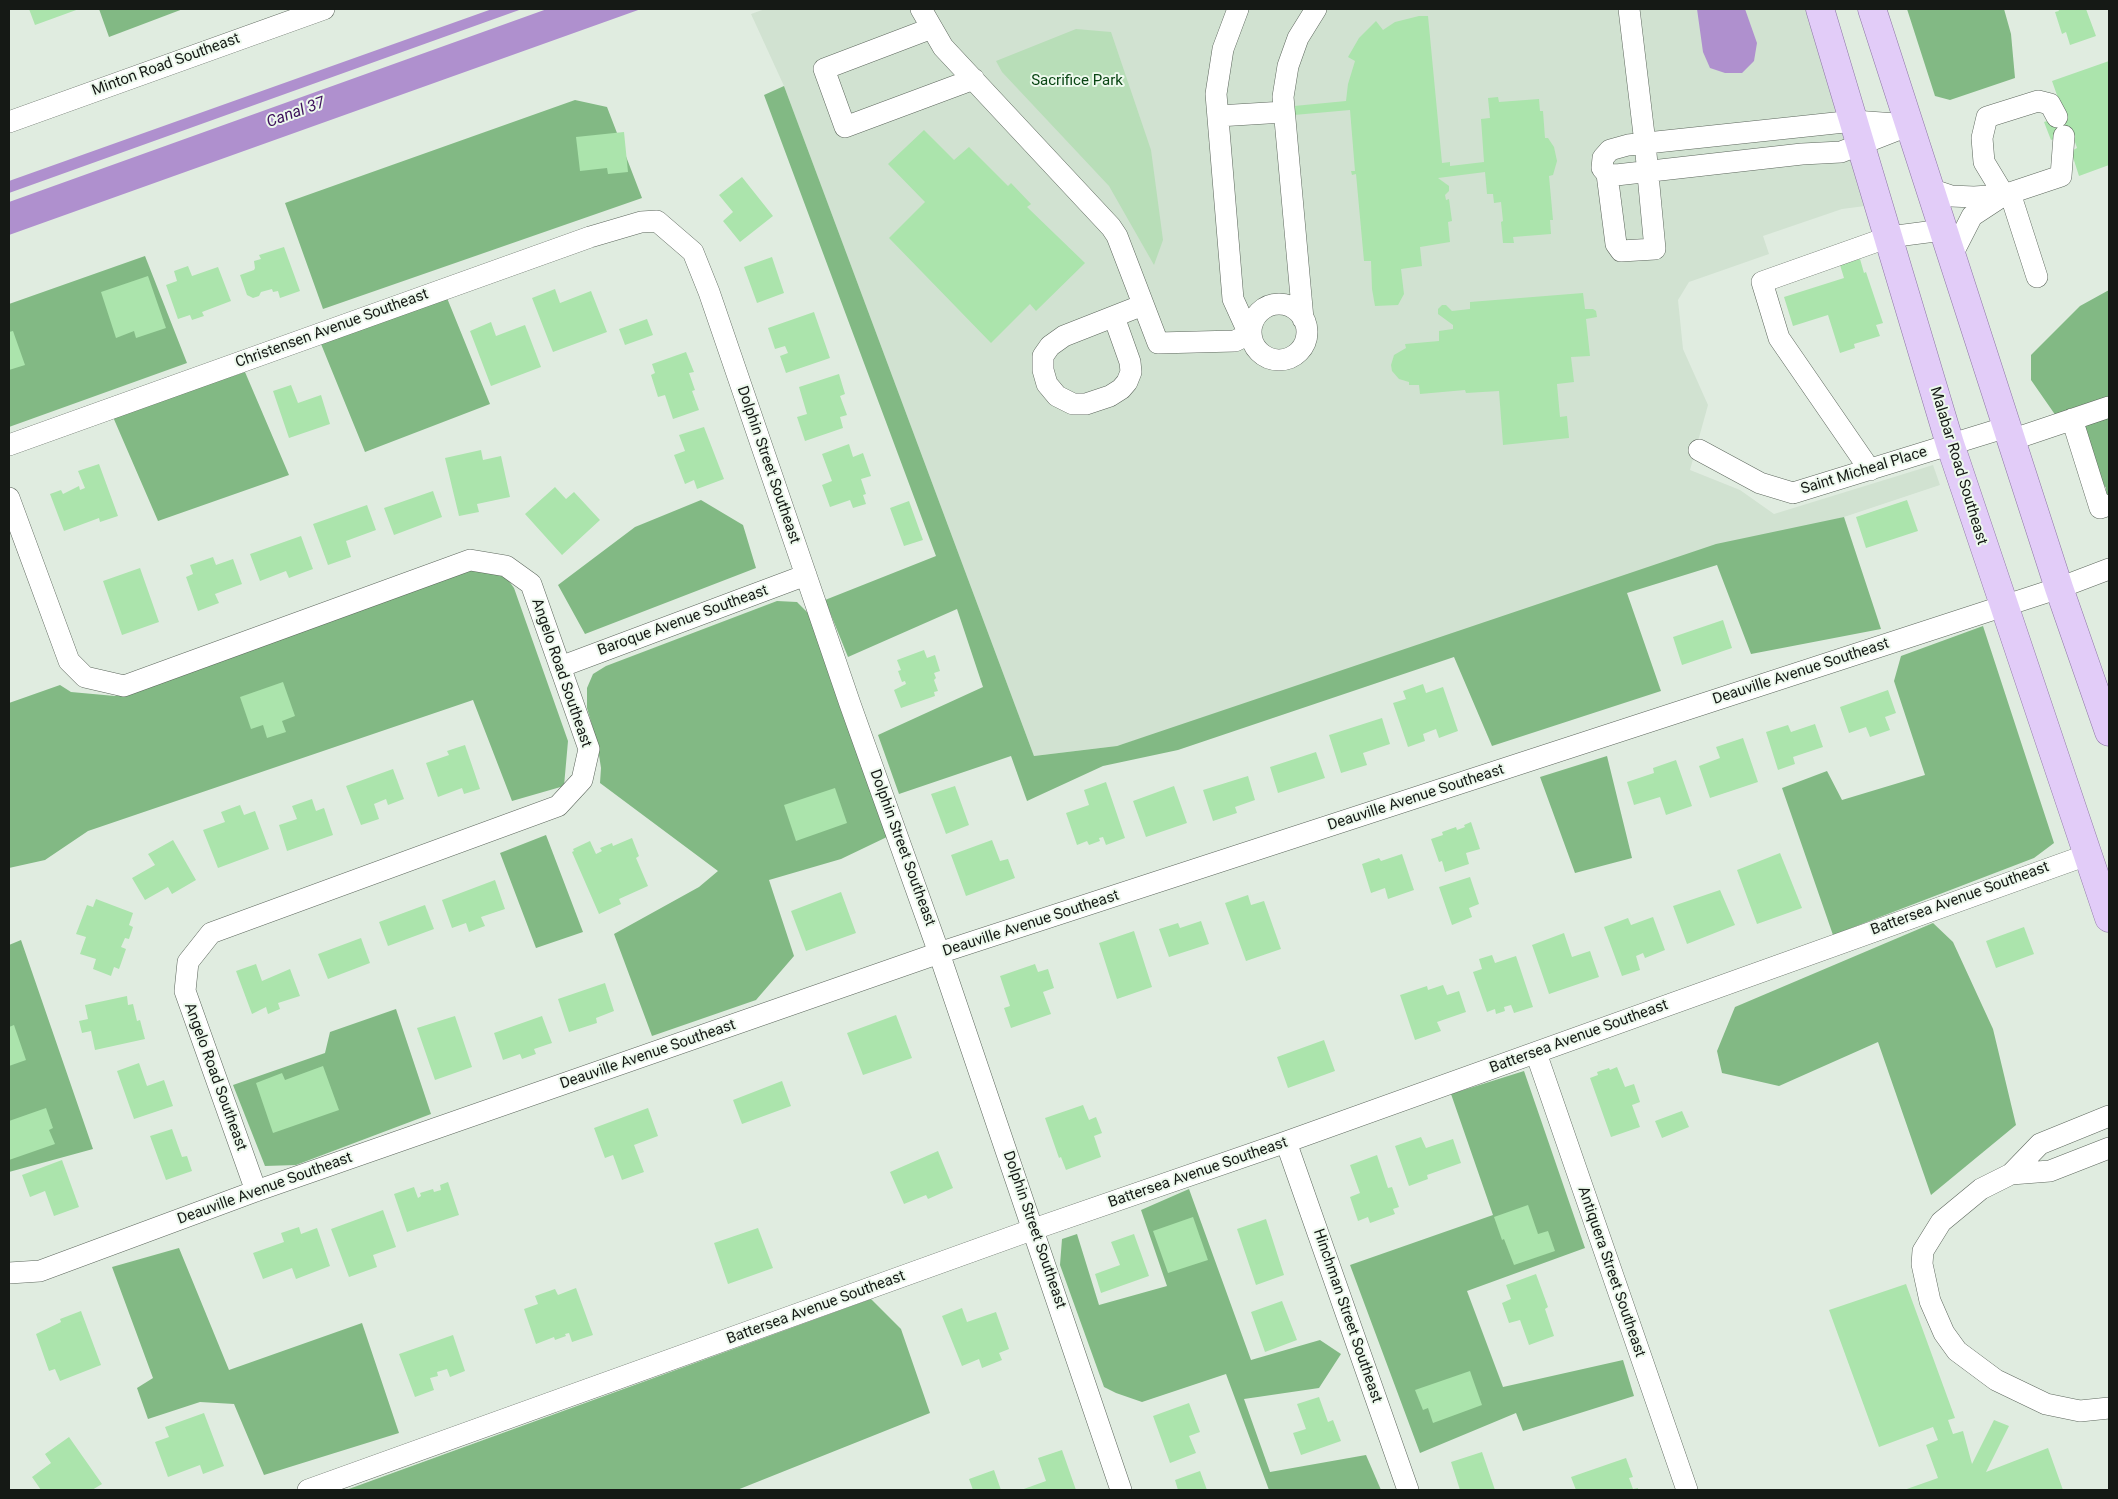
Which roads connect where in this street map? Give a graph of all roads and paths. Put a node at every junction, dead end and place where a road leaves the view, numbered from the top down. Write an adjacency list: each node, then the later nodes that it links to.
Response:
1 (324, 9): 12 (street, Minton Road Southeast)
2 (921, 9): 8 (street)
3 (1238, 9): 11 (street)
4 (1316, 9): 10 (street)
5 (1629, 9): 15 (street)
6 (1820, 9): 14 (main road, Malabar Road Southeast)
7 (1872, 9): 13 (main road)
8 (932, 28): 9 (street); 9 (street)
9 (974, 79): 25 (street)
10 (1284, 112): 11 (street); 27 (street)
11 (1218, 116): 28 (street)
12 (9, 122)
13 (1910, 125): 14 (street); 18 (main road)
14 (1858, 133): 15 (street); 16 (street); 22 (main road, Malabar Road Southeast)
15 (1645, 144): 16 (street); 17 (street)
16 (1648, 171): 17 (street); 17 (street)
17 (1607, 174)
18 (1930, 189): 19 (street); 21 (main road)
19 (2007, 194): 19 (street); 23 (street); 24 (street)
20 (657, 221): 33 (street, Christensen Avenue Southeast); 39 (street, Dolphin Street Southeast)
21 (1944, 230): 22 (street); 23 (main road)
22 (1889, 236): 32 (main road, Malabar Road Southeast); 35 (street)
23 (1952, 255): 31 (main road)
24 (2037, 277)
25 (1144, 305): 26 (street); 28 (street)
26 (1114, 317): 26 (street)
27 (1303, 319): 28 (street); 28 (street)
28 (1251, 338)
29 (2109, 406): 30 (street, Saint Micheal Place)
30 (2072, 419): 31 (street, Saint Micheal Place); 37 (street)
31 (2009, 433): 32 (street, Saint Micheal Place); 40 (main road)
32 (1950, 444): 35 (street, Saint Micheal Place); 41 (main road, Malabar Road Southeast)
33 (9, 445)
34 (1699, 450): 35 (street, Saint Micheal Place)
35 (1870, 470)
36 (9, 498): 42 (street, Angelo Road Southeast)
37 (2109, 505)
38 (2109, 569): 40 (street, Deauville Avenue Southeast)
39 (806, 575): 42 (street, Baroque Avenue Southeast); 46 (street, Dolphin Street Southeast)
40 (2059, 588): 41 (street, Deauville Avenue Southeast); 43 (main road)
41 (2003, 606): 44 (main road, Malabar Road Southeast); 46 (street, Deauville Avenue Southeast)
42 (560, 667): 52 (street, Angelo Road Southeast)
43 (2109, 732)
44 (2087, 855): 45 (main road, Malabar Road Southeast); 47 (street, Battersea Avenue Southeast)
45 (2109, 918)
46 (940, 953): 52 (street, Deauville Avenue Southeast); 53 (street, Dolphin Street Southeast)
47 (1536, 1053): 49 (street, Battersea Avenue Southeast); 59 (street, Antiquera Street Southeast)
48 (2109, 1116): 51 (street)
49 (1286, 1142): 53 (street, Battersea Avenue Southeast); 58 (street, Hinchman Street Southeast)
50 (2109, 1148): 51 (street)
51 (2012, 1174): 55 (street)
52 (256, 1191): 54 (street, Deauville Avenue Southeast)
53 (1034, 1229): 56 (street, Battersea Avenue Southeast); 57 (street, Dolphin Street Southeast)
54 (9, 1272)
55 (2109, 1408)
56 (308, 1490)
57 (1121, 1490)
58 (1408, 1490)
59 (1686, 1490)

